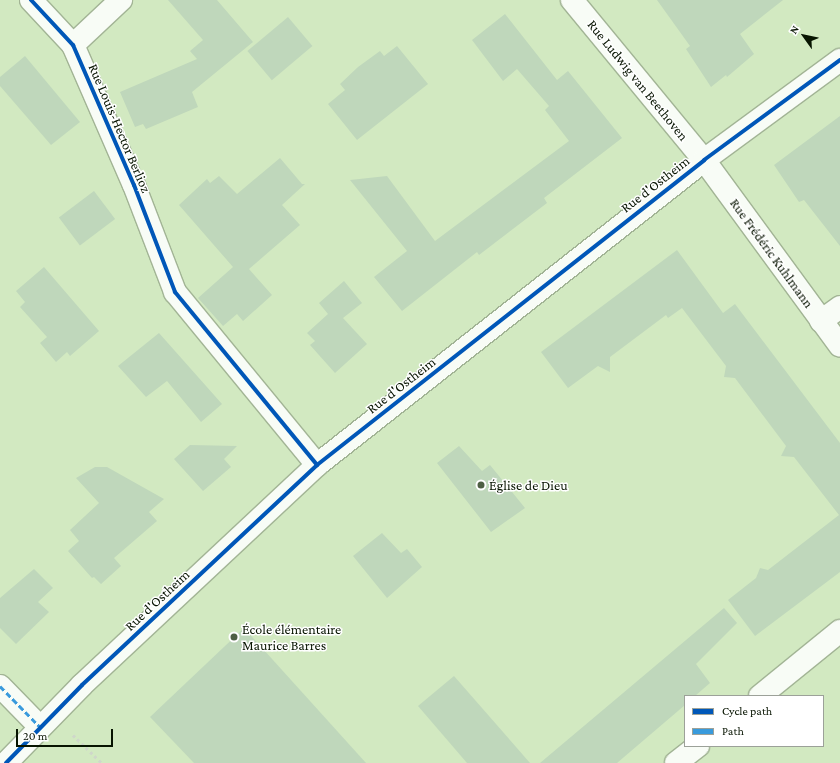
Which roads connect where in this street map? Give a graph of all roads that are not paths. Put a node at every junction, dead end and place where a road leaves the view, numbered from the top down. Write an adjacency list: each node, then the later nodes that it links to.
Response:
1 (31, 0): 4 (street, Rue Louis-Hector Berlioz)
2 (121, 0): 4 (street)
3 (572, 0): 6 (street, Rue Ludwig van Beethoven)
4 (73, 45): 10 (street, Rue Louis-Hector Berlioz)
5 (840, 60): 6 (street, Rue d'Ostheim)
6 (704, 160): 8 (street, Rue Frédéric Kuhlmann); 10 (street, Rue d'Ostheim)
7 (840, 307): 8 (street)
8 (822, 321): 9 (street, Rue Frédéric Kuhlmann)
9 (840, 346)
10 (317, 465): 14 (street, Rue d'Ostheim)
11 (840, 631): 13 (street)
12 (0, 686): 14 (street)
13 (761, 695)
14 (46, 721): 16 (street, Rue d'Ostheim)
15 (697, 747): 17 (street)
16 (6, 763)
17 (676, 763)

